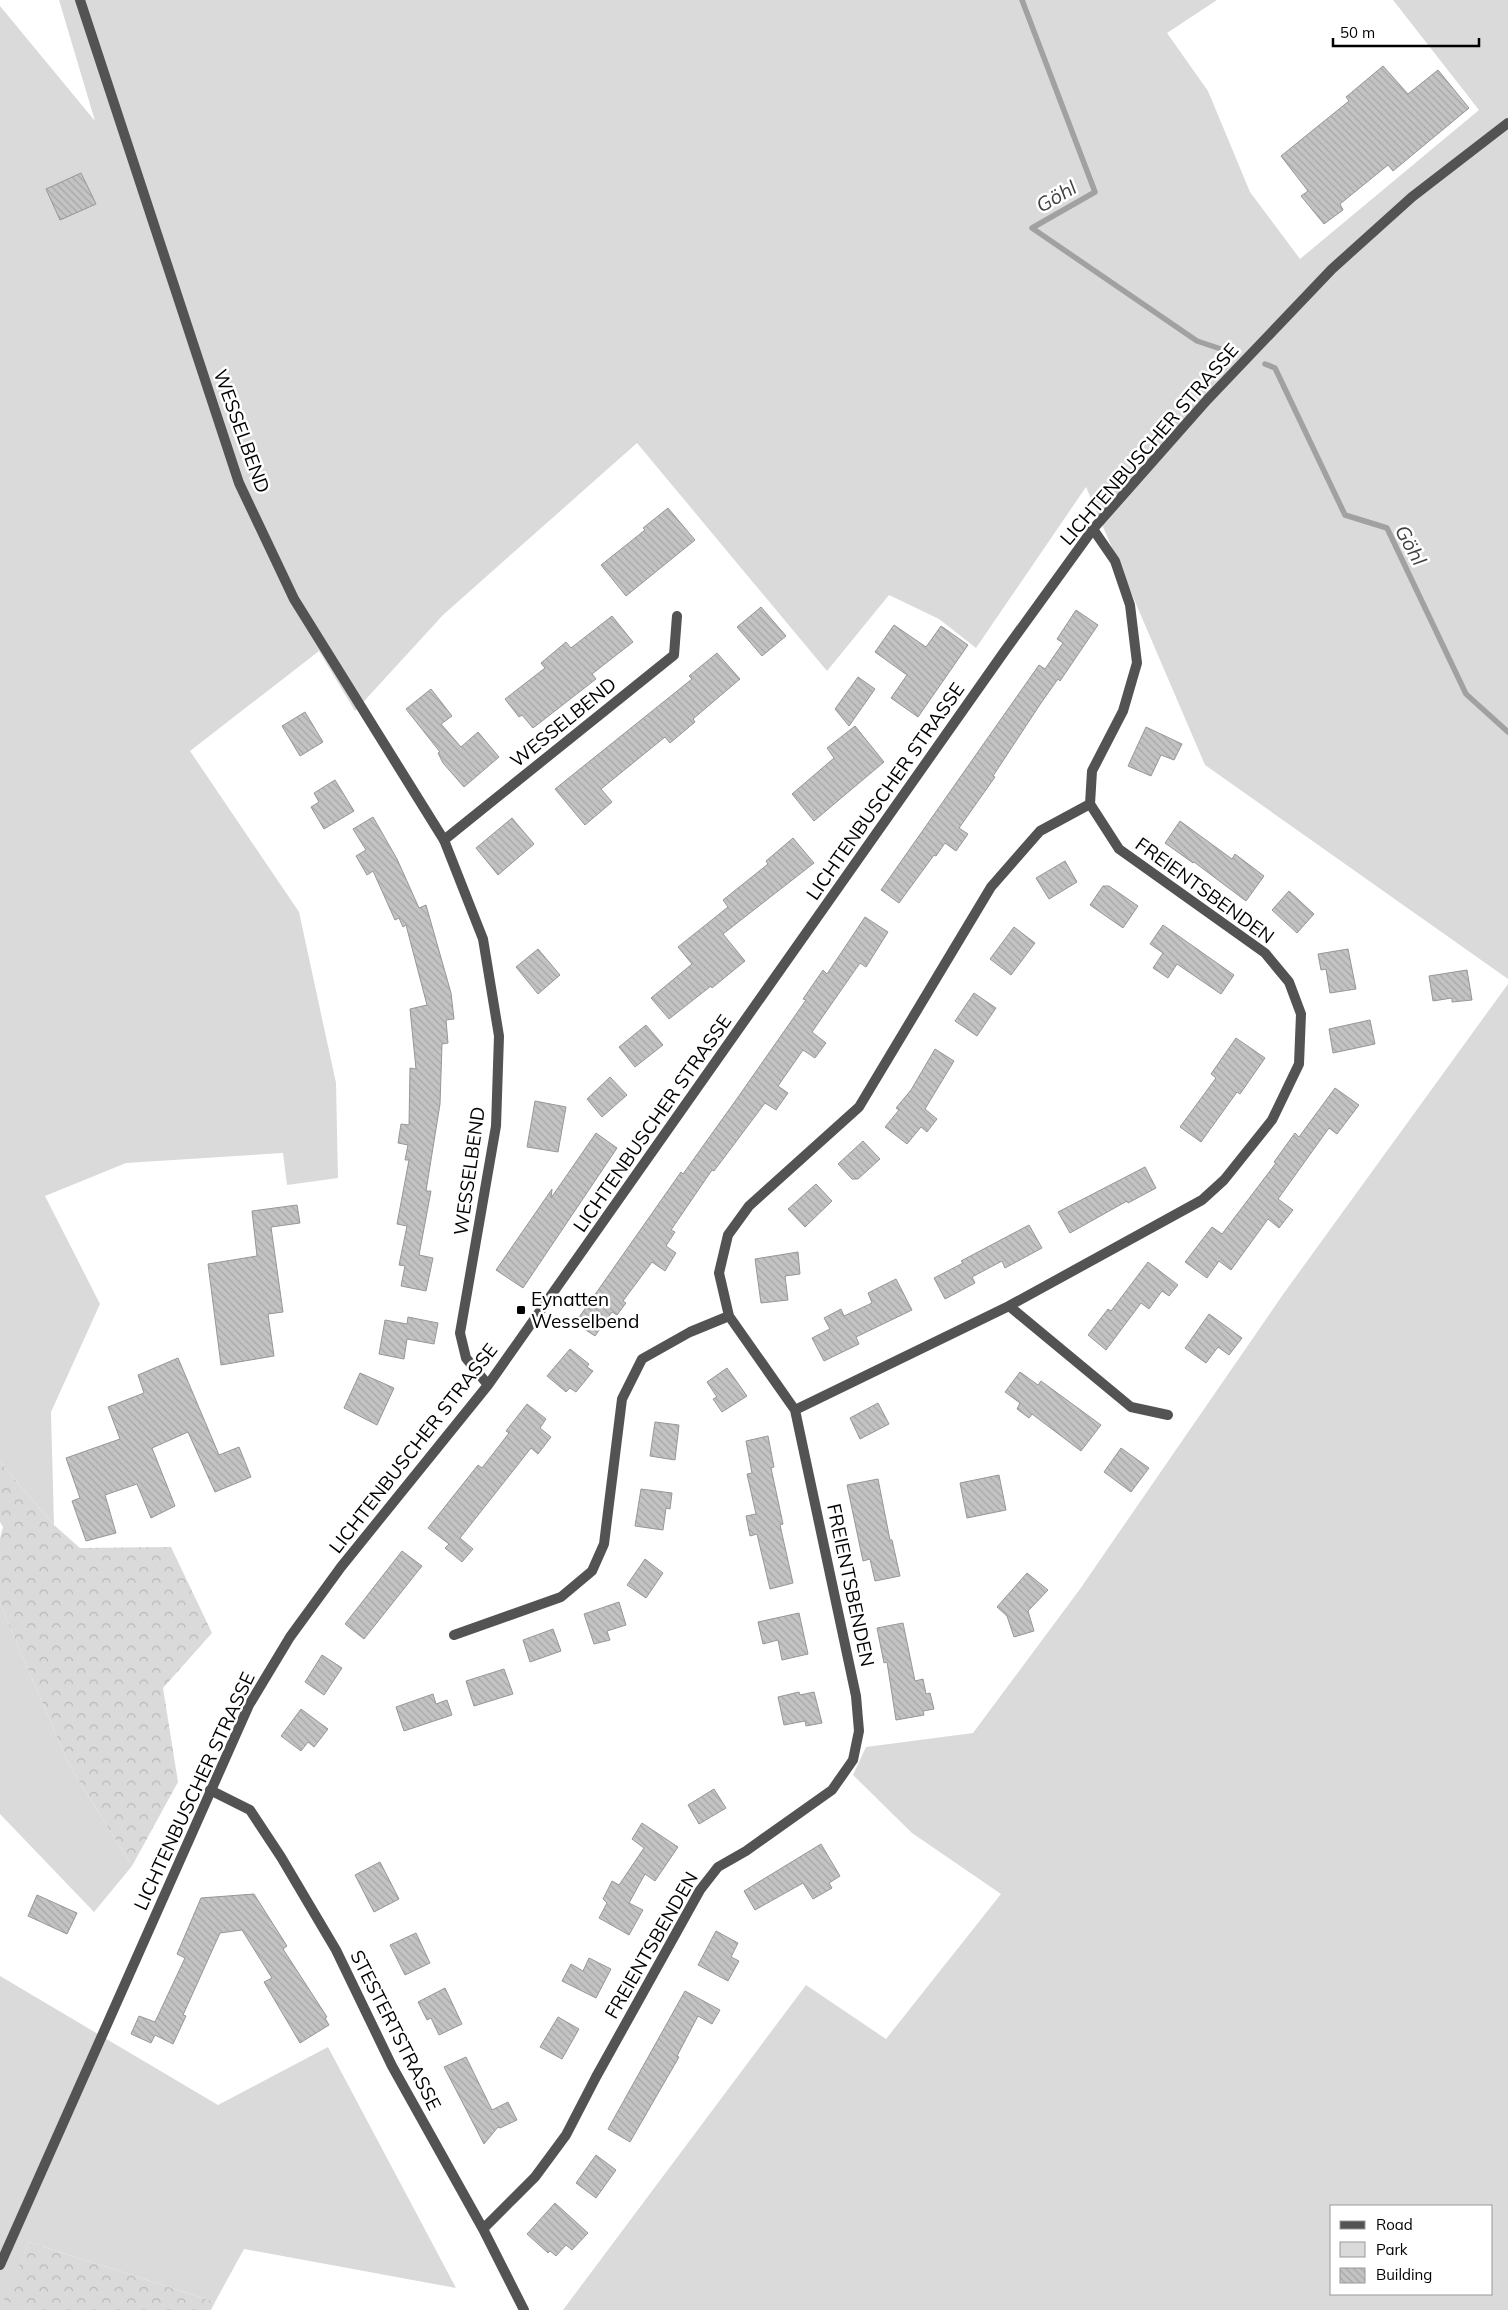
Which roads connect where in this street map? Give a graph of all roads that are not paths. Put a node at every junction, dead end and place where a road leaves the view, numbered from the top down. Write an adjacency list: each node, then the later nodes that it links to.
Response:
1 (80, 0): 6 (street, WESSELBEND)
2 (1508, 123): 3 (street, LICHTENBUSCHER STRASSE)
3 (1093, 529): 5 (street); 9 (street, LICHTENBUSCHER STRASSE)
4 (677, 616): 6 (street, WESSELBEND)
5 (1090, 804): 7 (street, FREIENTSBENDEN); 8 (street, FREIENTSBENDEN)
6 (444, 840): 9 (street, WESSELBEND)
7 (1009, 1306): 10 (street, FREIENTSBENDEN); 11 (street)
8 (729, 1316): 10 (street, FREIENTSBENDEN); 12 (street)
9 (488, 1385): 13 (street, LICHTENBUSCHER STRASSE)
10 (795, 1410): 14 (street, FREIENTSBENDEN)
11 (1168, 1415)
12 (454, 1635)
13 (210, 1790): 14 (street, STESTERTSTRASSE); 15 (street, LICHTENBUSCHER STRASSE)
14 (483, 2228): 16 (street, STESTERTSTRASSE)
15 (0, 2265)
16 (524, 2310)

